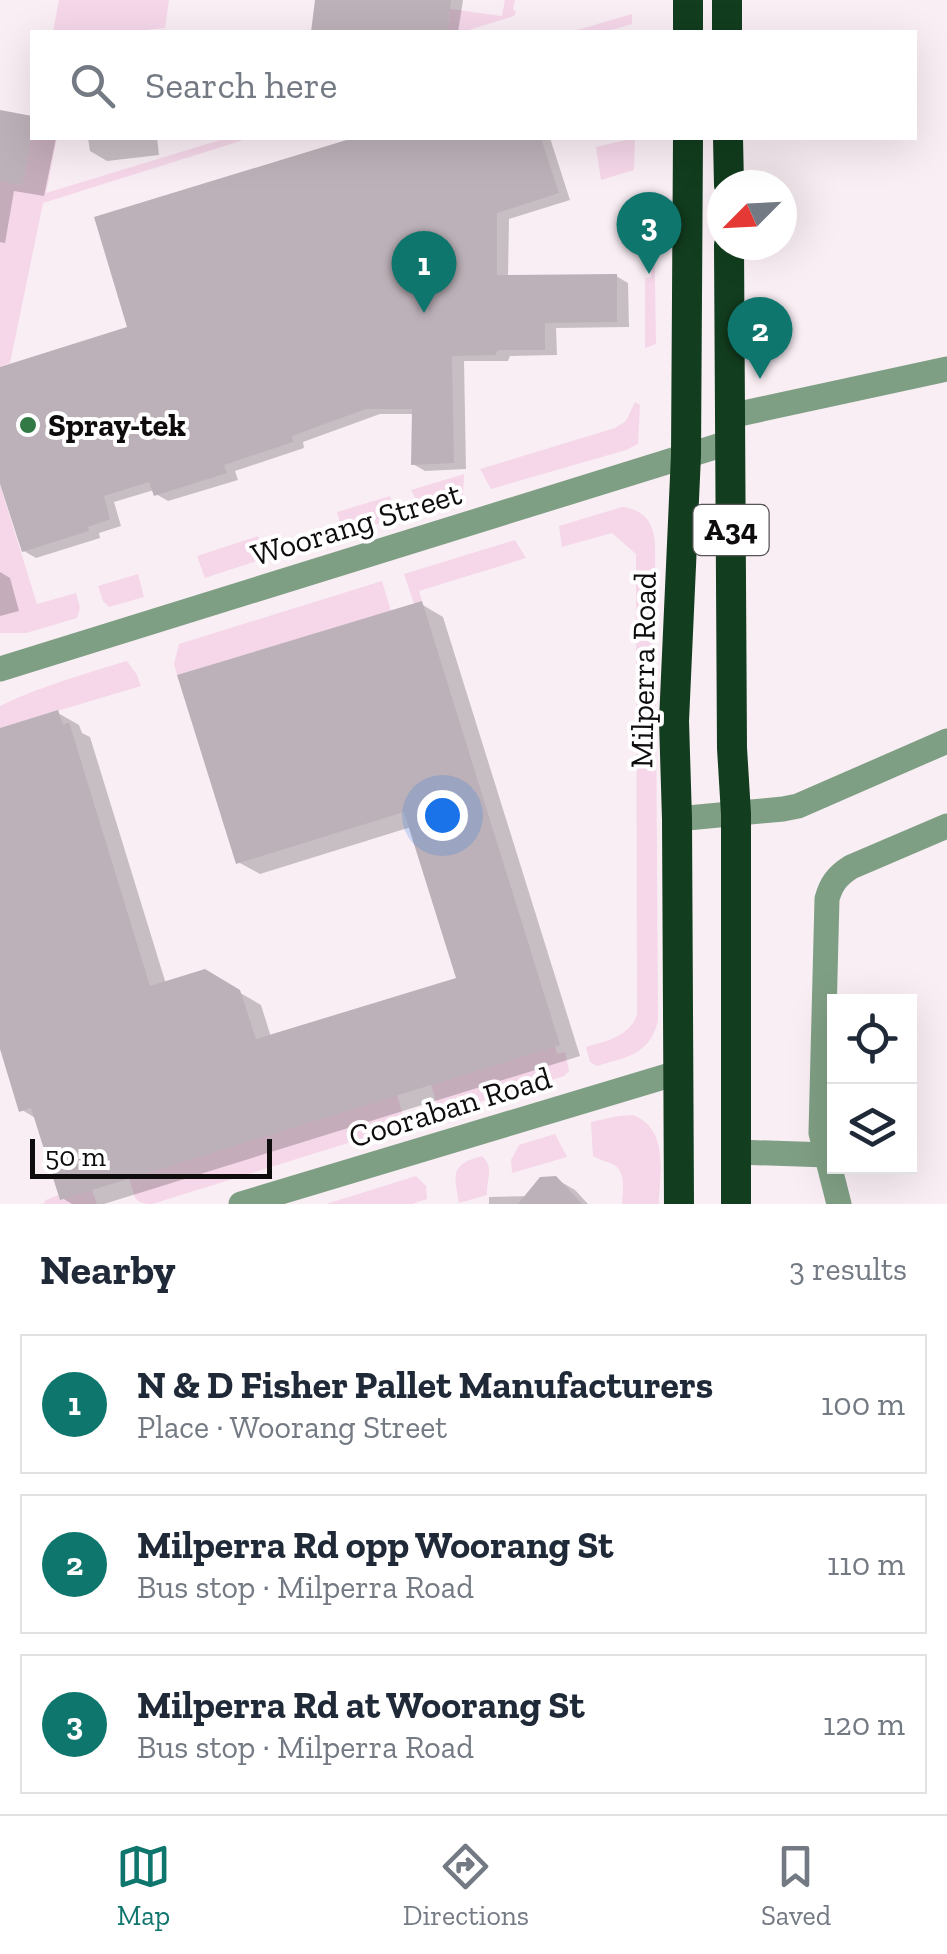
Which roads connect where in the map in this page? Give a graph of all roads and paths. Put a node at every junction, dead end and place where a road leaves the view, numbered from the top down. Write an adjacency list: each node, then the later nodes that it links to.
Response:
1 (688, 0): 3 (highway)
2 (727, 0): 4 (highway)
3 (688, 30)
4 (727, 30)
5 (688, 140): 11 (highway, Milperra Road / A34)
6 (728, 140): 7 (highway)
7 (728, 170)
8 (729, 260): 10 (highway, A34)
9 (947, 368): 10 (street, Woorang Street)
10 (730, 429): 11 (street, Woorang Street); 14 (highway, A34)
11 (686, 454): 12 (street, Woorang Street); 15 (highway, Milperra Road / A34)
12 (0, 669)
13 (947, 741): 14 (street)
14 (736, 814): 15 (street); 18 (highway, A34)
15 (677, 820): 17 (highway, Milperra Road / A34)
16 (947, 826): 19 (street)
17 (677, 1074): 21 (street, Cooraban Road); 22 (highway, Milperra Road / A34)
18 (736, 1152): 19 (street); 23 (highway, A34)
19 (827, 1155)
20 (832, 1174): 24 (street)
21 (241, 1204)
22 (678, 1204)
23 (736, 1204)
24 (839, 1204)

